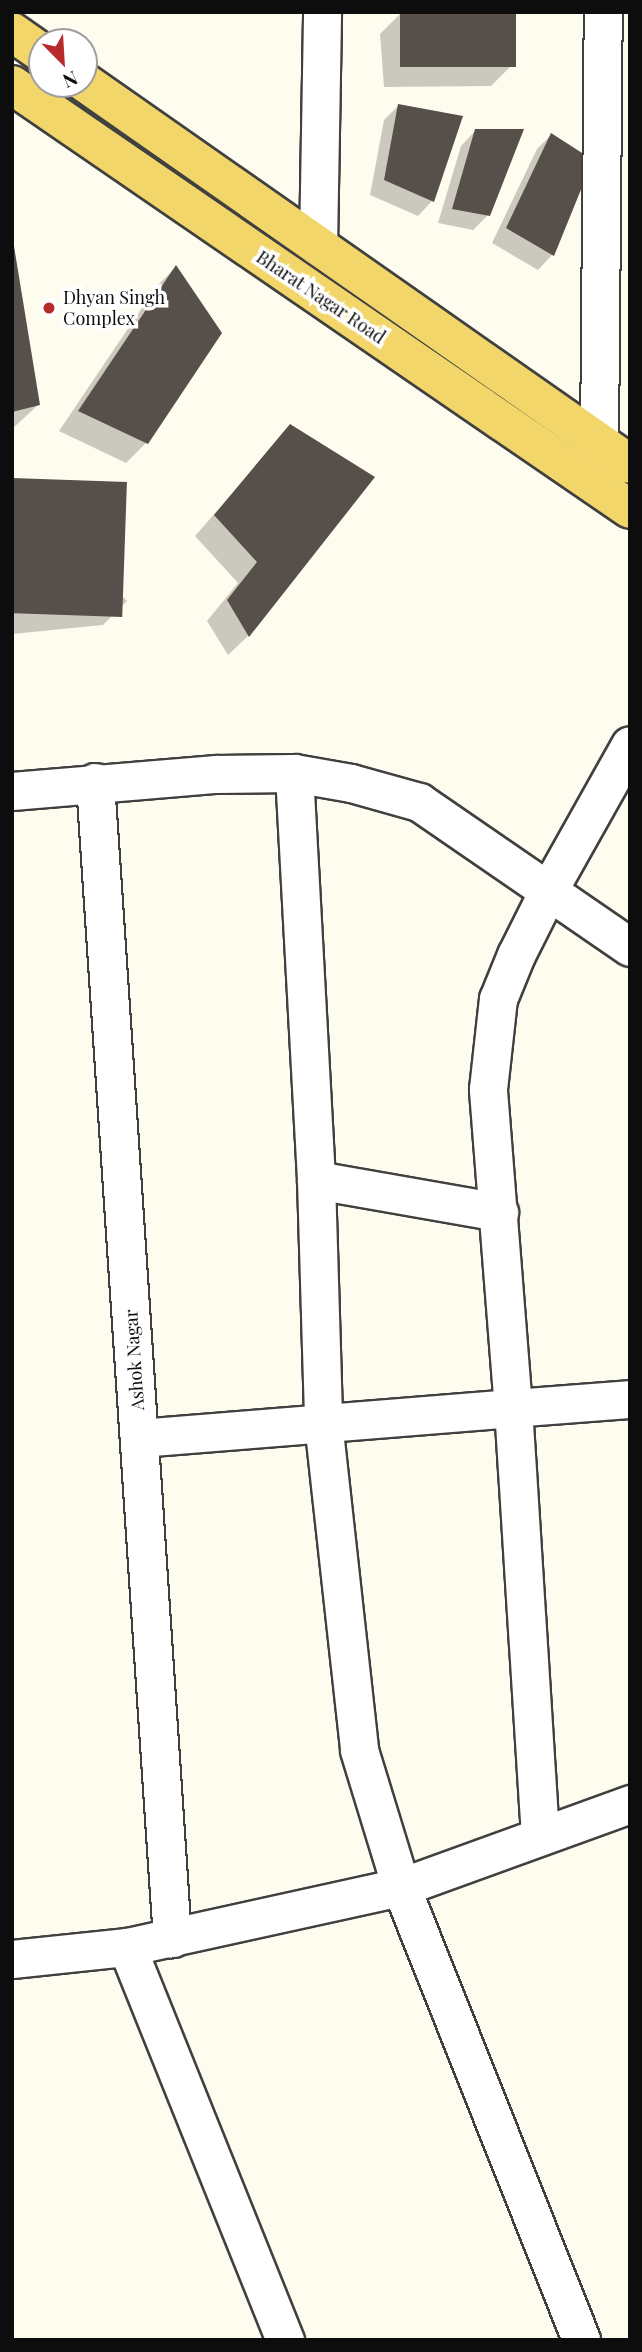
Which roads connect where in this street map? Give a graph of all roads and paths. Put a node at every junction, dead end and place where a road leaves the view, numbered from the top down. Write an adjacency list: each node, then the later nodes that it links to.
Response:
1 (322, 12): 7 (street)
2 (603, 12): 8 (street)
3 (12, 32): 4 (main road)
4 (28, 43)
5 (12, 85): 10 (main road, Bharat Nagar Road)
6 (98, 92): 7 (main road)
7 (318, 246): 8 (main road)
8 (599, 443): 9 (main road)
9 (630, 464)
10 (630, 509)
11 (630, 746): 15 (street)
12 (294, 773): 13 (street); 15 (street); 17 (street)
13 (95, 782): 14 (street); 22 (street, Ashok Nagar)
14 (12, 791)
15 (548, 891): 16 (street); 18 (street)
16 (630, 947)
17 (316, 1180): 18 (street); 21 (street)
18 (499, 1212): 20 (street)
19 (630, 1399): 20 (street)
20 (513, 1408): 21 (street); 24 (street)
21 (323, 1422): 22 (street); 25 (street)
22 (139, 1438): 26 (street, Ashok Nagar)
23 (630, 1804): 24 (street)
24 (540, 1836): 25 (street)
25 (401, 1887): 26 (street); 30 (street)
26 (172, 1938): 27 (street)
27 (127, 1947): 28 (street); 29 (street)
28 (12, 1959)
29 (285, 2340)
30 (581, 2340)

